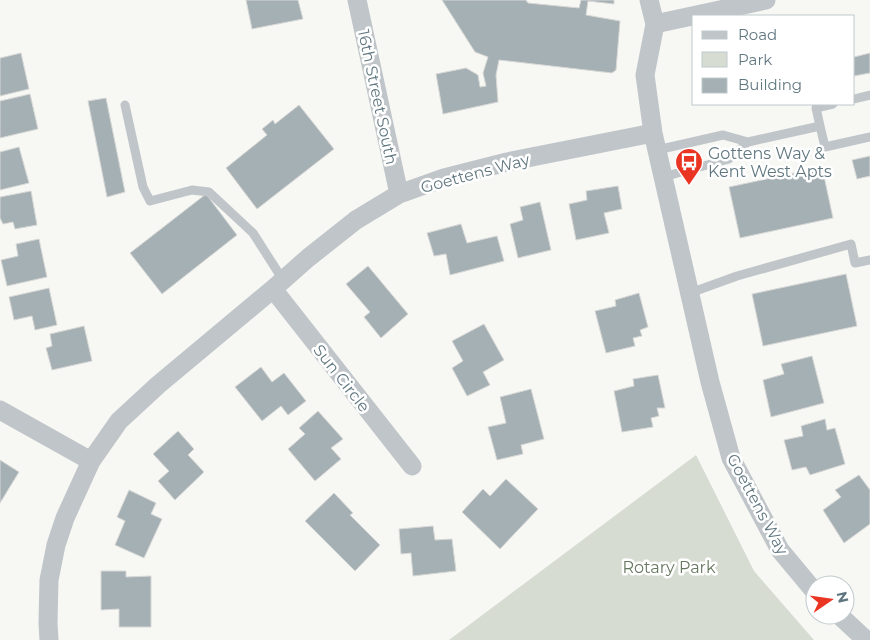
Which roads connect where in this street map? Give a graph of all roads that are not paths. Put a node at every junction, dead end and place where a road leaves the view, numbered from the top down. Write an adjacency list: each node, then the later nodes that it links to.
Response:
1 (357, 0): 16 (street, 16th Street South)
2 (649, 0): 6 (street)
3 (766, 0): 4 (street)
4 (697, 15)
5 (692, 16): 6 (street)
6 (655, 24): 13 (street)
7 (870, 96): 8 (lane)
8 (855, 99)
9 (125, 105): 18 (lane)
10 (829, 105): 11 (lane)
11 (820, 126): 12 (lane); 14 (lane)
12 (870, 137)
13 (655, 142): 14 (lane); 15 (street, Goettens Way); 16 (street, Goettens Way)
14 (748, 142): 15 (lane)
15 (663, 177): 19 (street, Goettens Way)
16 (399, 194): 18 (street, Goettens Way)
17 (870, 260): 19 (lane)
18 (278, 285): 21 (street, Goettens Way); 22 (street, Sun Circle)
19 (690, 293): 23 (street, Goettens Way)
20 (0, 410): 21 (street)
21 (91, 461): 25 (street, Goettens Way)
22 (412, 466)
23 (805, 580)
24 (850, 625): 26 (street)
25 (49, 640)
26 (866, 640)

